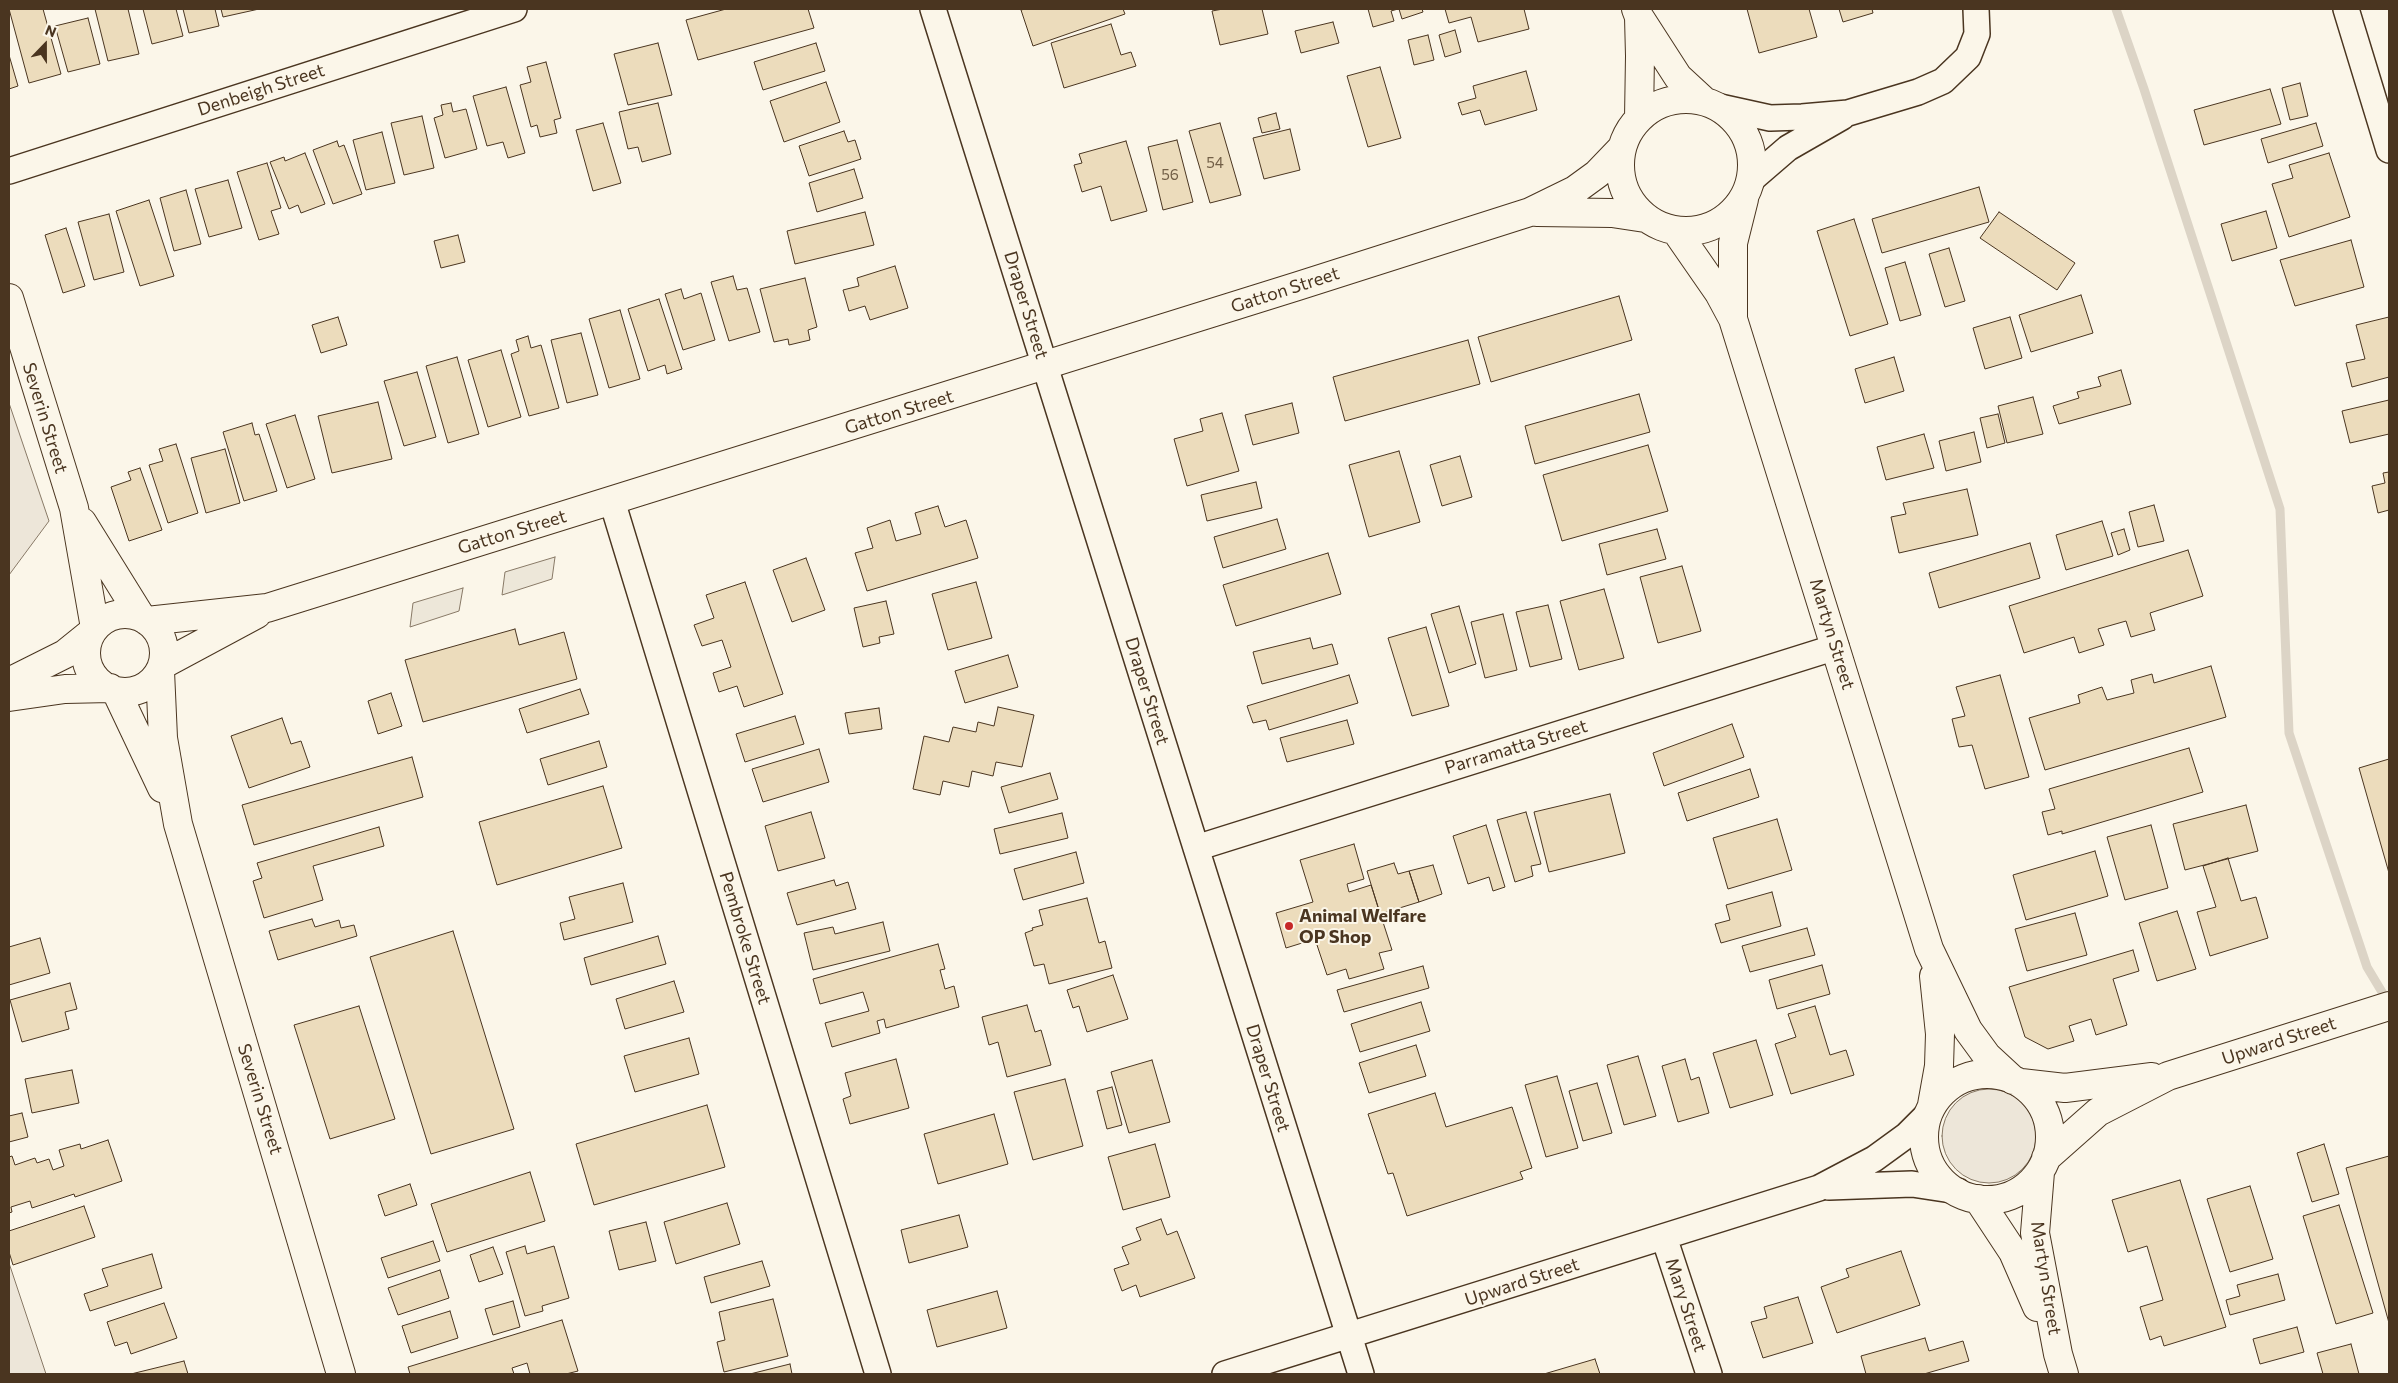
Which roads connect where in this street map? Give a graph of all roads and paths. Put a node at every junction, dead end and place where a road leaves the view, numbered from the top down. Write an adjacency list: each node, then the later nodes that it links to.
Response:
1 (514, 9): 11 (street, Denbeigh Street)
2 (932, 9): 18 (street, Draper Street)
3 (1976, 9): 7 (street)
4 (2346, 9): 10 (street)
5 (1638, 13): 6 (street); 8 (street)
6 (1712, 104): 7 (street); 8 (street); 12 (street)
7 (1848, 113): 12 (street)
8 (1639, 118): 9 (street)
9 (1621, 149): 13 (street, Gatton Street); 14 (street)
10 (2389, 150)
11 (9, 171)
12 (1748, 188): 15 (street); 17 (street, Martyn Street)
13 (1530, 212): 14 (street, Gatton Street); 18 (street, Gatton Street)
14 (1645, 218): 15 (street)
15 (1676, 231): 17 (street, Martyn Street)
16 (9, 298): 20 (street, Severin Street)
17 (1733, 319): 24 (street, Martyn Street)
18 (1045, 367): 19 (street, Gatton Street); 30 (street, Draper Street)
19 (612, 501): 21 (street, Gatton Street); 43 (street, Pembroke Street)
20 (74, 508): 22 (street, Severin Street); 23 (street, Severin Street)
21 (267, 608): 22 (street, Gatton Street); 25 (street, Gatton Street)
22 (144, 619): 23 (street); 25 (street)
23 (93, 631): 26 (street); 27 (street)
24 (1836, 647): 30 (street, Parramatta Street); 31 (street, Martyn Street)
25 (161, 668): 27 (street); 29 (street, Severin Street)
26 (9, 682)
27 (113, 689): 28 (street); 29 (street, Severin Street)
28 (9, 697)
29 (178, 824): 42 (street, Severin Street)
30 (1196, 848): 40 (street, Draper Street)
31 (1929, 949): 34 (street, Martyn Street); 35 (street, Martyn Street)
32 (2377, 1010): 33 (street, Upward Street)
33 (2168, 1076): 34 (street, Upward Street); 36 (street, Upward Street)
34 (2017, 1081): 35 (street); 36 (street)
35 (1930, 1110): 37 (street, Upward Street); 38 (street)
36 (2043, 1165): 38 (street); 41 (street, Martyn Street)
37 (1819, 1188): 38 (street, Upward Street); 39 (street, Upward Street)
38 (1968, 1195): 41 (street, Martyn Street)
39 (1664, 1236): 40 (street, Upward Street); 46 (street, Mary Street)
40 (1349, 1336): 44 (street, Upward Street); 45 (street, Draper Street)
41 (2061, 1364)
42 (341, 1374)
43 (878, 1374)
44 (1225, 1374)
45 (1361, 1374)
46 (1709, 1374)

